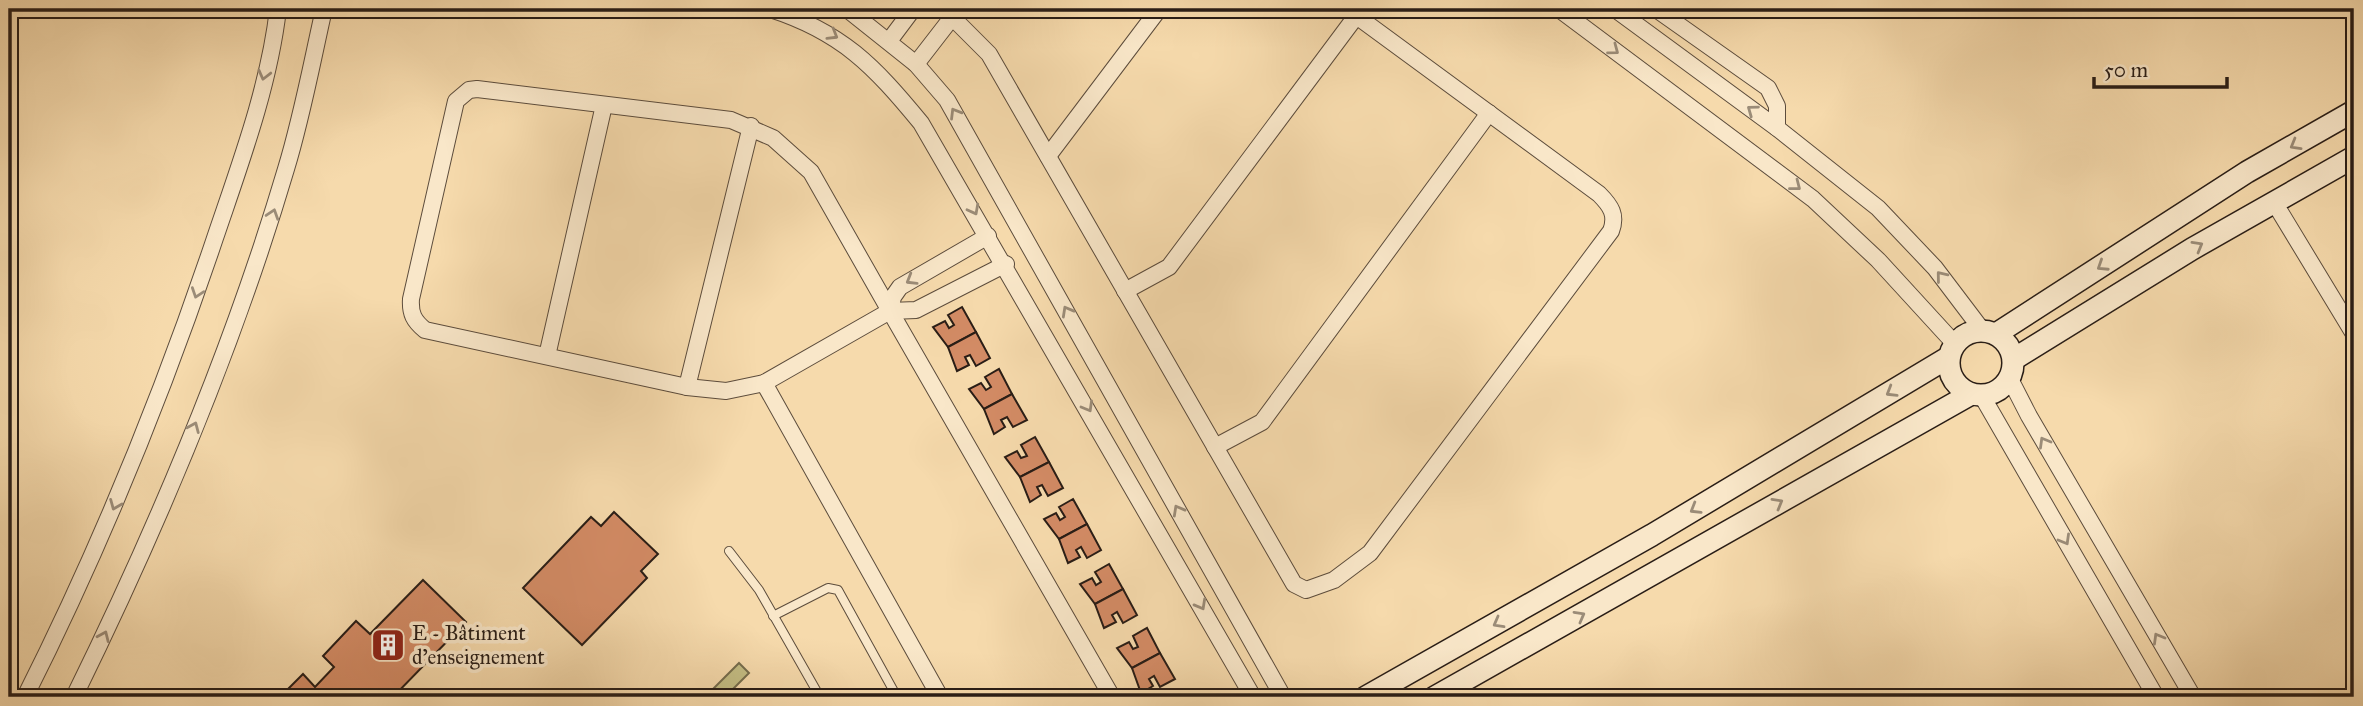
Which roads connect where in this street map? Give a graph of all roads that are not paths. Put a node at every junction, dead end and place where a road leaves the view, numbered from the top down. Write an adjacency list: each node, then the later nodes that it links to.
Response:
1 (278, 9): 39 (street, one-way to 39)
2 (324, 9): 40 (street, one-way to 2)
3 (770, 9): 22 (street, one-way to 22)
4 (847, 9): 12 (street)
5 (914, 9): 12 (street)
6 (1159, 9): 19 (street)
7 (1559, 9): 28 (street, one-way to 28)
8 (1615, 9): 18 (street, one-way to 8)
9 (1656, 9): 18 (street)
10 (951, 11): 13 (street); 19 (street)
11 (1352, 12): 16 (street); 24 (street)
12 (889, 41): 13 (street)
13 (916, 64): 35 (street, one-way to 13)
14 (604, 105): 17 (street); 29 (street); 29 (street)
15 (2354, 111): 26 (main road, one-way to 26)
16 (1489, 113): 34 (street); 34 (street)
17 (751, 127): 25 (street); 32 (street)
18 (1777, 128): 26 (street, one-way to 18)
19 (1048, 156): 24 (street)
20 (2354, 157): 21 (main road)
21 (2274, 202): 27 (street); 30 (main road, one-way to 21)
22 (988, 236): 23 (street); 25 (street, one-way to 25)
23 (1006, 264): 25 (street); 36 (street, one-way to 36)
24 (1125, 291): 34 (street)
25 (890, 311): 31 (street); 44 (street)
26 (1989, 332): 28 (main road); 30 (main road)
27 (2354, 334)
28 (1952, 351): 33 (main road); 47 (main road, one-way to 47)
29 (547, 356): 32 (street)
30 (2012, 369): 33 (main road); 50 (street, one-way to 30)
31 (764, 383): 32 (street); 43 (street)
32 (687, 387)
33 (1977, 395): 48 (main road, one-way to 33); 49 (street, one-way to 49)
34 (1215, 447)
35 (1148, 456): 36 (street); 46 (street, one-way to 35)
36 (1123, 467): 45 (street, one-way to 45)
37 (729, 551): 38 (lane)
38 (773, 616): 41 (lane); 42 (lane)
39 (25, 697)
40 (74, 697)
41 (820, 697)
42 (897, 697)
43 (940, 697)
44 (1112, 697)
45 (1253, 697)
46 (1283, 697)
47 (1366, 697)
48 (1436, 697)
49 (2156, 697)
50 (2193, 697)

